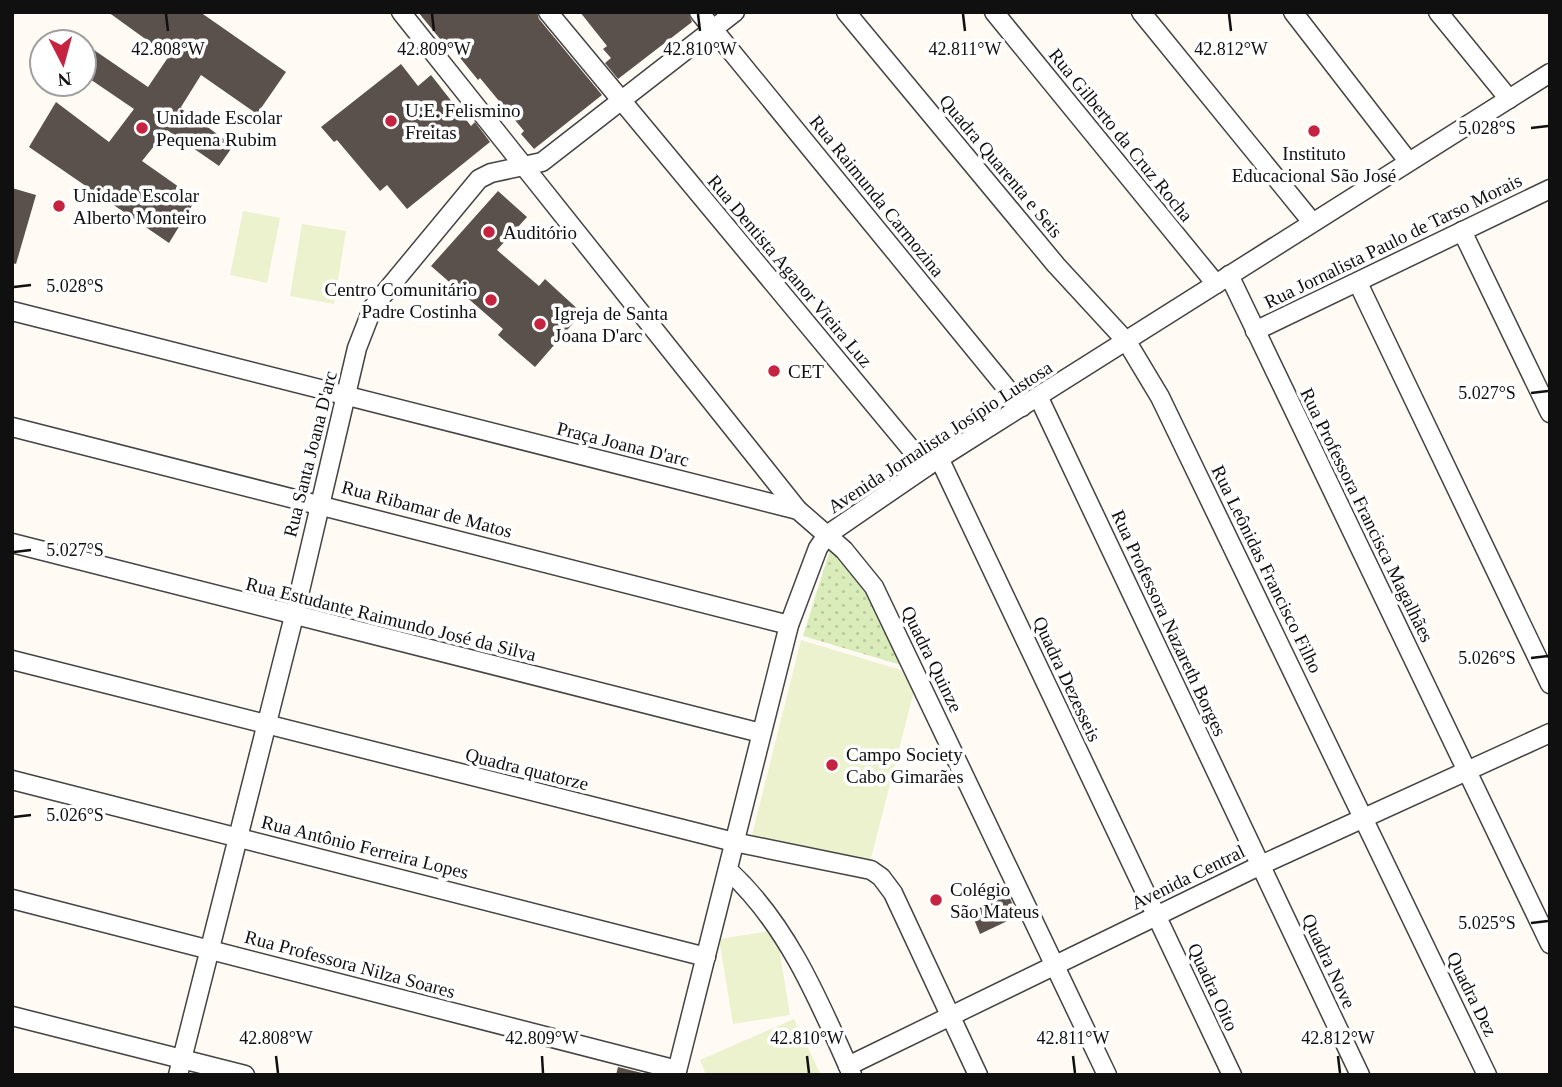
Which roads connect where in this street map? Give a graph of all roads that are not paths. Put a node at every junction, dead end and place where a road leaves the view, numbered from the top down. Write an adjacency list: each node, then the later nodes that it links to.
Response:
1 (401, 12): 15 (street)
2 (548, 12): 13 (street, Rua Dentista Aganor Vieira Luz)
3 (699, 12): 10 (street, Rua Raimunda Carmozina)
4 (735, 12): 10 (street, Rua Santa Joana D'arc)
5 (846, 12): 23 (street, Quadra Quarenta e Seis)
6 (994, 12): 19 (street, Rua Gilberto da Cruz Rocha)
7 (1142, 12): 17 (street)
8 (1293, 12): 14 (street)
9 (1438, 12): 12 (street)
10 (713, 30): 13 (street, Rua Santa Joana D'arc); 26 (street, Rua Raimunda Carmozina)
11 (1550, 73): 12 (street, Avenida Jornalista Josípio Lustosa)
12 (1509, 99): 14 (street, Avenida Jornalista Josípio Lustosa)
13 (622, 103): 15 (street, Rua Santa Joana D'arc); 29 (street, Rua Dentista Aganor Vieira Luz)
14 (1408, 161): 17 (street, Avenida Jornalista Josípio Lustosa)
15 (524, 167): 24 (street, Rua Santa Joana D'arc); 31 (street)
16 (1550, 190): 18 (street, Rua Jornalista Paulo de Tarso Morais)
17 (1312, 222): 19 (street, Avenida Jornalista Josípio Lustosa)
18 (1462, 231): 20 (street, Rua Jornalista Paulo de Tarso Morais); 27 (street)
19 (1222, 279): 22 (street, Rua Professora Francisca Magalhães); 23 (street, Avenida Jornalista Josípio Lustosa)
20 (1358, 283): 22 (street, Rua Jornalista Paulo de Tarso Morais); 37 (street)
21 (12, 311): 24 (street, Praça Joana D'arc)
22 (1255, 331): 41 (street, Rua Professora Francisca Magalhães)
23 (1127, 342): 25 (street, Avenida Jornalista Josípio Lustosa); 43 (street, Rua Leônidas Francisco Filho)
24 (347, 397): 30 (street, Rua Santa Joana D'arc); 31 (street, Praça Joana D'arc)
25 (1038, 398): 26 (street, Avenida Jornalista Josípio Lustosa); 46 (street, Rua Professora Nazareth Borges)
26 (1022, 407): 29 (street, Avenida Jornalista Josípio Lustosa)
27 (1550, 413)
28 (12, 428): 30 (street, Rua Ribamar de Matos)
29 (933, 463): 32 (street, Avenida Jornalista Josípio Lustosa); 49 (street, Quadra Dezesseis)
30 (319, 503): 34 (street, Rua Santa Joana D'arc); 35 (street, Rua Ribamar de Matos)
31 (798, 510): 32 (street, Quadra Quinze)
32 (827, 535): 35 (street, Avenida Jornalista Josípio Lustosa); 53 (street, Quadra Quinze)
33 (12, 543): 34 (street, Rua Estudante Raimundo José da Silva)
34 (294, 616): 38 (street, Rua Santa Joana D'arc); 39 (street, Rua Estudante Raimundo José da Silva)
35 (789, 625): 39 (street, Avenida Jornalista Josípio Lustosa)
36 (12, 660): 38 (street, Quadra quatorze)
37 (1550, 684)
38 (267, 725): 44 (street, Rua Santa Joana D'arc); 45 (street, Quadra quatorze)
39 (761, 733): 45 (street, Avenida Jornalista Josípio Lustosa)
40 (1550, 733): 41 (street, Avenida Central)
41 (1468, 772): 43 (street, Avenida Central); 50 (street, Rua Professora Francisca Magalhães)
42 (12, 780): 44 (street, Rua Antônio Ferreira Lopes)
43 (1364, 818): 46 (street, Avenida Central); 64 (street, Quadra Dez)
44 (236, 836): 51 (street, Rua Santa Joana D'arc); 52 (street, Rua Antônio Ferreira Lopes)
45 (734, 842): 47 (street, Avenida Jornalista Josípio Lustosa); 55 (street, Quadra quatorze)
46 (1261, 865): 49 (street, Avenida Central); 63 (street, Quadra Nove)
47 (729, 871): 52 (street, Avenida Jornalista Josípio Lustosa); 57 (street)
48 (12, 899): 51 (street, Rua Professora Nilza Soares)
49 (1157, 916): 53 (street, Avenida Central); 62 (street, Quadra Oito)
50 (1550, 944)
51 (210, 949): 56 (street, Rua Santa Joana D'arc); 58 (street, Rua Professora Nilza Soares)
52 (706, 957): 58 (street, Avenida Jornalista Josípio Lustosa)
53 (1055, 965): 55 (street, Avenida Central); 61 (street, Quadra Quinze)
54 (12, 1016): 56 (street)
55 (950, 1017): 57 (street, Avenida Central); 60 (street, Quadra quatorze)
56 (180, 1067): 59 (street)
57 (850, 1070)
58 (676, 1072)
59 (245, 1075)
60 (978, 1075)
61 (1107, 1075)
62 (1232, 1075)
63 (1360, 1075)
64 (1487, 1075)

